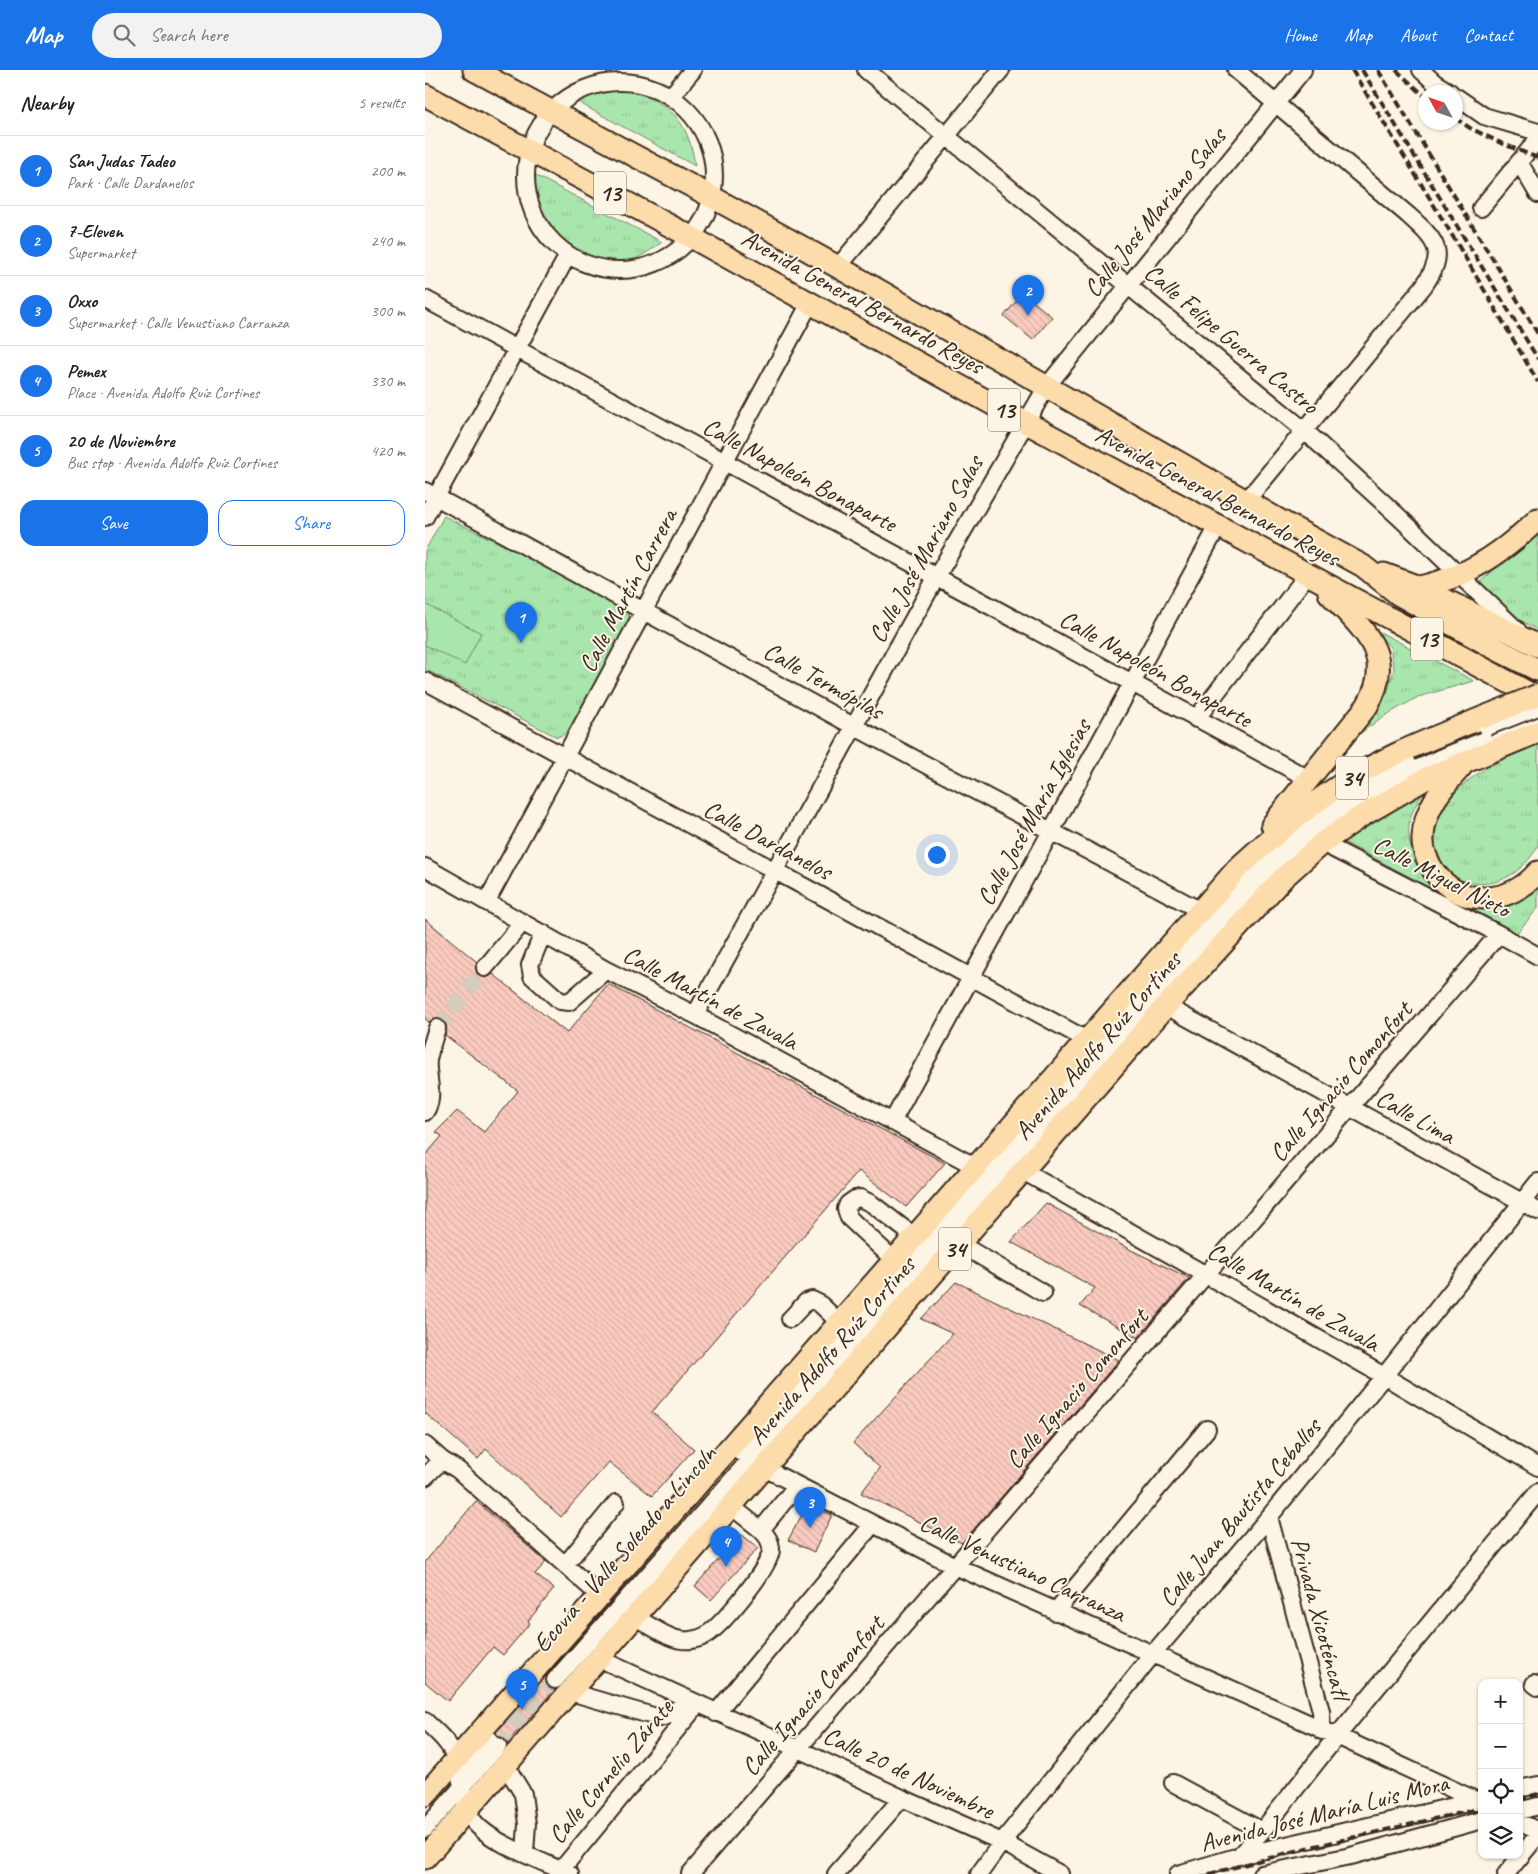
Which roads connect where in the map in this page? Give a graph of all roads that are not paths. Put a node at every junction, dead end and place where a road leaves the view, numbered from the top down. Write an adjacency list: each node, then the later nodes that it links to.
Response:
1 (474, 70): 13 (main road, Avenida General Bernardo Reyes / 13)
2 (693, 70): 10 (street)
3 (866, 70): 15 (street, Calle Felipe Guerra Castro)
4 (1001, 70): 15 (street)
5 (1236, 70): 12 (street)
6 (1303, 70): 12 (street, Calle José Mariano Salas)
7 (1421, 70): 8 (street)
8 (1438, 85)
9 (425, 95): 17 (main road, Avenida General Bernardo Reyes / 13)
10 (671, 96): 13 (street); 20 (street)
11 (1463, 102): 14 (street)
12 (1275, 103): 25 (street, Calle José Mariano Salas); 31 (street)
13 (551, 112): 17 (street); 20 (main road, Avenida General Bernardo Reyes / 13)
14 (1538, 132)
15 (946, 136): 24 (street); 25 (street, Calle Felipe Guerra Castro)
16 (1538, 139): 18 (street)
17 (529, 150): 22 (main road, Avenida General Bernardo Reyes / 13); 23 (street)
18 (1519, 162): 19 (street); 21 (street)
19 (1538, 194)
20 (711, 197): 22 (street); 24 (main road, Avenida General Bernardo Reyes / 13)
21 (1481, 208)
22 (691, 237): 23 (street); 27 (main road, Avenida General Bernardo Reyes / 13)
23 (568, 255): 28 (street)
24 (838, 267): 29 (main road, Avenida General Bernardo Reyes / 13)
25 (1128, 284): 29 (street, Calle José Mariano Salas); 31 (street, Calle Felipe Guerra Castro)
26 (425, 299): 28 (street, Calle Napoleón Bonaparte)
27 (810, 302): 30 (main road, Avenida General Bernardo Reyes / 13); 32 (street, Calle Martín Carrera)
28 (516, 349): 32 (street, Calle Napoleón Bonaparte); 33 (street)
29 (1047, 386): 30 (street, Calle José Mariano Salas); 34 (main road, Avenida General Bernardo Reyes / 13)
30 (1025, 422): 37 (main road, Avenida General Bernardo Reyes / 13); 40 (street, Calle José Mariano Salas)
31 (1305, 431): 34 (street); 39 (street, Calle Felipe Guerra Castro)
32 (725, 462): 40 (street, Calle Napoleón Bonaparte); 44 (street, Calle Martín Carrera)
33 (430, 494): 35 (street); 44 (street, Calle Termópilas)
34 (1246, 501): 38 (main road, Avenida General Bernardo Reyes / 13)
35 (425, 516)
36 (1538, 519): 39 (main road)
37 (1218, 526): 41 (main road, Avenida General Bernardo Reyes / 13); 48 (street, Calle José María Iglesias)
38 (1363, 566): 42 (main road); 43 (main road, Avenida General Bernardo Reyes / 13)
39 (1459, 575): 42 (main road); 45 (street, Calle Felipe Guerra Castro)
40 (937, 576): 48 (street, Calle Napoleón Bonaparte); 54 (street, Calle José Mariano Salas)
41 (1312, 577): 49 (main road, Avenida General Bernardo Reyes / 13); 52 (street); 59 (main road)
42 (1419, 587): 43 (main road); 45 (main road)
43 (1397, 594): 46 (main road, Avenida General Bernardo Reyes / 13)
44 (644, 610): 54 (street, Calle Termópilas); 57 (street, Calle Martín Carrera)
45 (1533, 644)
46 (1538, 670)
47 (425, 681): 57 (street, Calle Dardanelos)
48 (1131, 684): 52 (street, Calle Napoleón Bonaparte); 60 (street, Calle José María Iglesias)
49 (1515, 687): 50 (main road, Avenida General Bernardo Reyes / 13); 51 (main road)
50 (1538, 696): 56 (main road, Avenida Adolfo Ruíz Cortines / 34, bridge)
51 (1538, 708): 56 (street, Ecovía - Valle Soleado a Lincoln, bridge)
52 (1196, 719): 59 (street, Calle Napoleón Bonaparte)
53 (1538, 720): 56 (street)
54 (855, 727): 60 (street, Calle Termópilas); 64 (street, Calle José Mariano Salas)
55 (1538, 732): 56 (main road, Avenida Adolfo Ruíz Cortines / 34)
56 (1488, 733): 58 (main road, Avenida Adolfo Ruíz Cortines / 34); 63 (main road, Avenida Adolfo Ruíz Cortines / 34); 115 (street, Ecovía - Valle Soleado a Lincoln)
57 (565, 757): 64 (street, Calle Dardanelos); 66 (street, Calle Martín Carrera)
58 (1467, 760): 61 (main road, Avenida Adolfo Ruíz Cortines / 34); 65 (main road)
59 (1309, 779): 63 (main road)
60 (1051, 830): 67 (street, Calle Termópilas); 74 (street, Calle José María Iglesias)
61 (1322, 843): 70 (street, Calle Miguel Nieto); 75 (main road, Avenida Adolfo Ruíz Cortines / 34)
62 (425, 867): 66 (street, Calle Martín de Zavala)
63 (1238, 868): 67 (main road, Avenida Adolfo Ruíz Cortines / 34)
64 (775, 871): 74 (street, Calle Dardanelos); 76 (street, Calle José Mariano Salas)
65 (1538, 872)
66 (487, 901): 68 (street, Calle Martín de Zavala)
67 (1201, 910): 78 (main road, Avenida Adolfo Ruíz Cortines / 34)
68 (523, 922): 69 (street, Calle Martín de Zavala); 72 (street)
69 (543, 934): 73 (street, Calle Martín de Zavala); 73 (street)
70 (1499, 934): 71 (street, Calle Miguel Nieto); 79 (street, Calle Ignacio Comonfort)
71 (1538, 956)
72 (485, 968)
73 (606, 970): 76 (street, Calle Martín de Zavala)
74 (971, 977): 78 (street, Calle Dardanelos); 81 (street, Calle José María Iglesias)
75 (1165, 1006): 79 (street, Calle Lima); 83 (main road, Avenida Adolfo Ruíz Cortines / 34)
76 (695, 1015): 81 (street, Calle Martín de Zavala)
77 (437, 1028): 80 (street)
78 (1087, 1040): 82 (main road, Avenida Adolfo Ruíz Cortines / 34)
79 (1349, 1108): 85 (street, Calle Lima); 90 (street, Calle Ignacio Comonfort)
80 (425, 1112)
81 (892, 1122): 82 (street, Calle Martín de Zavala)
82 (977, 1167): 87 (main road, Avenida Adolfo Ruíz Cortines / 34)
83 (1023, 1171): 88 (main road, Avenida Adolfo Ruíz Cortines / 34); 90 (street, Calle Martín de Zavala)
84 (1538, 1182): 85 (street, Calle Juan Bautista Ceballos)
85 (1522, 1202): 86 (street, Calle Lima); 94 (street, Calle Juan Bautista Ceballos)
86 (1538, 1211)
87 (915, 1237): 89 (main road, Avenida Adolfo Ruíz Cortines / 34); 89 (street)
88 (960, 1244): 91 (street); 99 (main road, Avenida Adolfo Ruíz Cortines / 34)
89 (894, 1260): 93 (main road, Avenida Adolfo Ruíz Cortines / 34)
90 (1207, 1274): 94 (street, Calle Martín de Zavala); 109 (street, Calle Ignacio Comonfort)
91 (1043, 1293)
92 (790, 1319): 93 (street)
93 (840, 1323): 110 (main road, Avenida Adolfo Ruíz Cortines / 34)
94 (1384, 1376): 98 (street, Calle Martín de Zavala); 105 (street, Calle Juan Bautista Ceballos)
95 (1207, 1429): 111 (street)
96 (425, 1445): 97 (street)
97 (442, 1460): 100 (street); 108 (street)
98 (1538, 1467)
99 (764, 1468): 101 (street, Calle Venustiano Carranza); 104 (main road, Avenida Adolfo Ruíz Cortines / 34)
100 (425, 1477)
101 (797, 1485): 106 (street, Calle Venustiano Carranza); 107 (street)
102 (1538, 1492): 119 (street)
103 (616, 1503): 108 (street)
104 (731, 1506): 107 (street); 112 (main road, Avenida Adolfo Ruíz Cortines / 34)
105 (1269, 1518): 113 (street, Calle Juan Bautista Ceballos); 119 (street, Privada Xicoténcatl)
106 (873, 1524): 109 (street, Calle Venustiano Carranza); 117 (street, Calle Cornelio Zárate)
107 (761, 1530): 112 (street)
108 (565, 1565): 110 (street)
109 (955, 1566): 111 (street, Calle Venustiano Carranza); 121 (street, Calle Ignacio Comonfort)
110 (600, 1596): 123 (main road, Avenida Adolfo Ruíz Cortines / 34)
111 (1055, 1612): 113 (street, Calle Venustiano Carranza)
112 (635, 1617): 114 (main road, Avenida Adolfo Ruíz Cortines / 34)
113 (1153, 1654): 119 (street, Calle Venustiano Carranza); 141 (street, Calle Juan Bautista Ceballos)
114 (599, 1659): 115 (main road, Avenida Adolfo Ruíz Cortines / 34); 116 (street, Calle 20 de Noviembre)
115 (557, 1682): 116 (street); 122 (main road, Avenida Adolfo Ruíz Cortines / 34)
116 (692, 1701): 117 (street, Calle 20 de Noviembre); 145 (street, Calle Cornelio Zárate)
117 (716, 1713): 121 (street, Calle 20 de Noviembre)
118 (425, 1721): 123 (street)
119 (1329, 1734): 129 (street, Calle Venustiano Carranza); 138 (street)
120 (493, 1742): 123 (street)
121 (798, 1749): 128 (street, Calle 20 de Noviembre); 146 (street, Calle Ignacio Comonfort)
122 (506, 1766): 133 (main road, Avenida Adolfo Ruíz Cortines / 34); 142 (street)
123 (459, 1774): 127 (main road, Avenida Adolfo Ruíz Cortines / 34); 133 (street); 134 (street); 137 (street)
124 (1173, 1783): 138 (street)
125 (1538, 1785): 126 (street)
126 (1523, 1789)
127 (425, 1795)
128 (902, 1798): 141 (street, Calle 20 de Noviembre); 147 (street)
129 (1478, 1800)
130 (1478, 1801): 143 (street, Avenida José María Luis Mora)
131 (1538, 1806): 132 (street)
132 (1523, 1809)
133 (467, 1810): 142 (street); 144 (main road, Avenida Adolfo Ruíz Cortines / 34)
134 (425, 1812)
135 (1478, 1821): 151 (street, Avenida José María Luis Mora)
136 (1523, 1824): 139 (street)
137 (425, 1829)
138 (1262, 1830): 143 (street)
139 (1538, 1831)
140 (1538, 1835): 152 (street)
141 (1002, 1842): 148 (street, Calle Juan Bautista Ceballos); 149 (street, Calle 20 de Noviembre)
142 (525, 1853): 145 (street)
143 (1239, 1856): 150 (street, Avenida José María Luis Mora)
144 (425, 1858)
145 (565, 1872)
146 (690, 1874)
147 (836, 1874)
148 (979, 1874)
149 (1060, 1874)
150 (1178, 1874)
151 (1261, 1874)
152 (1506, 1874)

